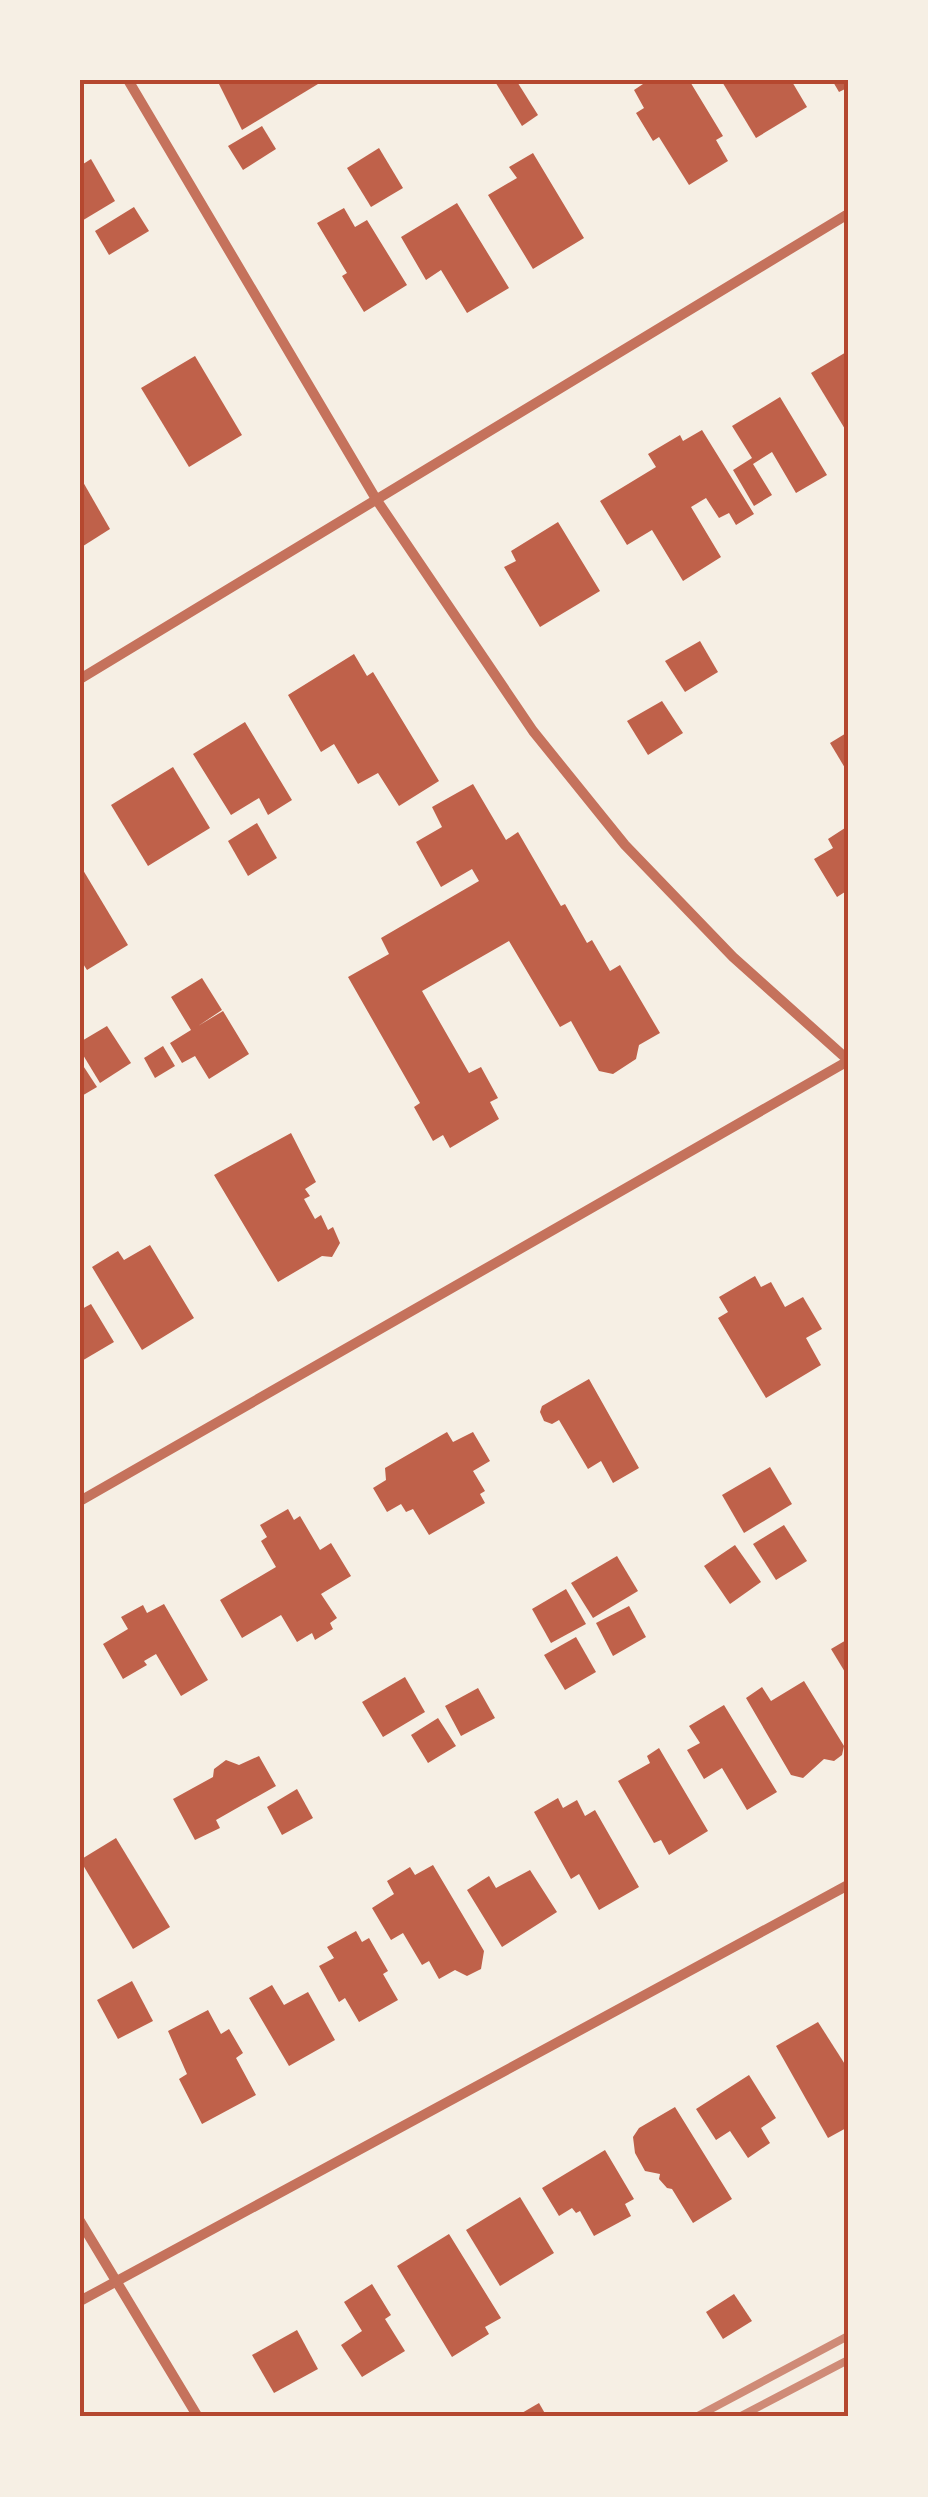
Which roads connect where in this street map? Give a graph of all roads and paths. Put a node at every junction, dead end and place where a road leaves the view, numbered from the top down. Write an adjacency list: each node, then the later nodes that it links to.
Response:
1 (128, 80): 3 (street)
2 (848, 214): 3 (street)
3 (376, 498): 4 (street); 5 (street)
4 (80, 679)
5 (848, 1061): 6 (street)
6 (80, 1501)
7 (848, 1885): 9 (street)
8 (80, 2221): 9 (street)
9 (116, 2282): 10 (street); 11 (street)
10 (80, 2301)
11 (198, 2417)

